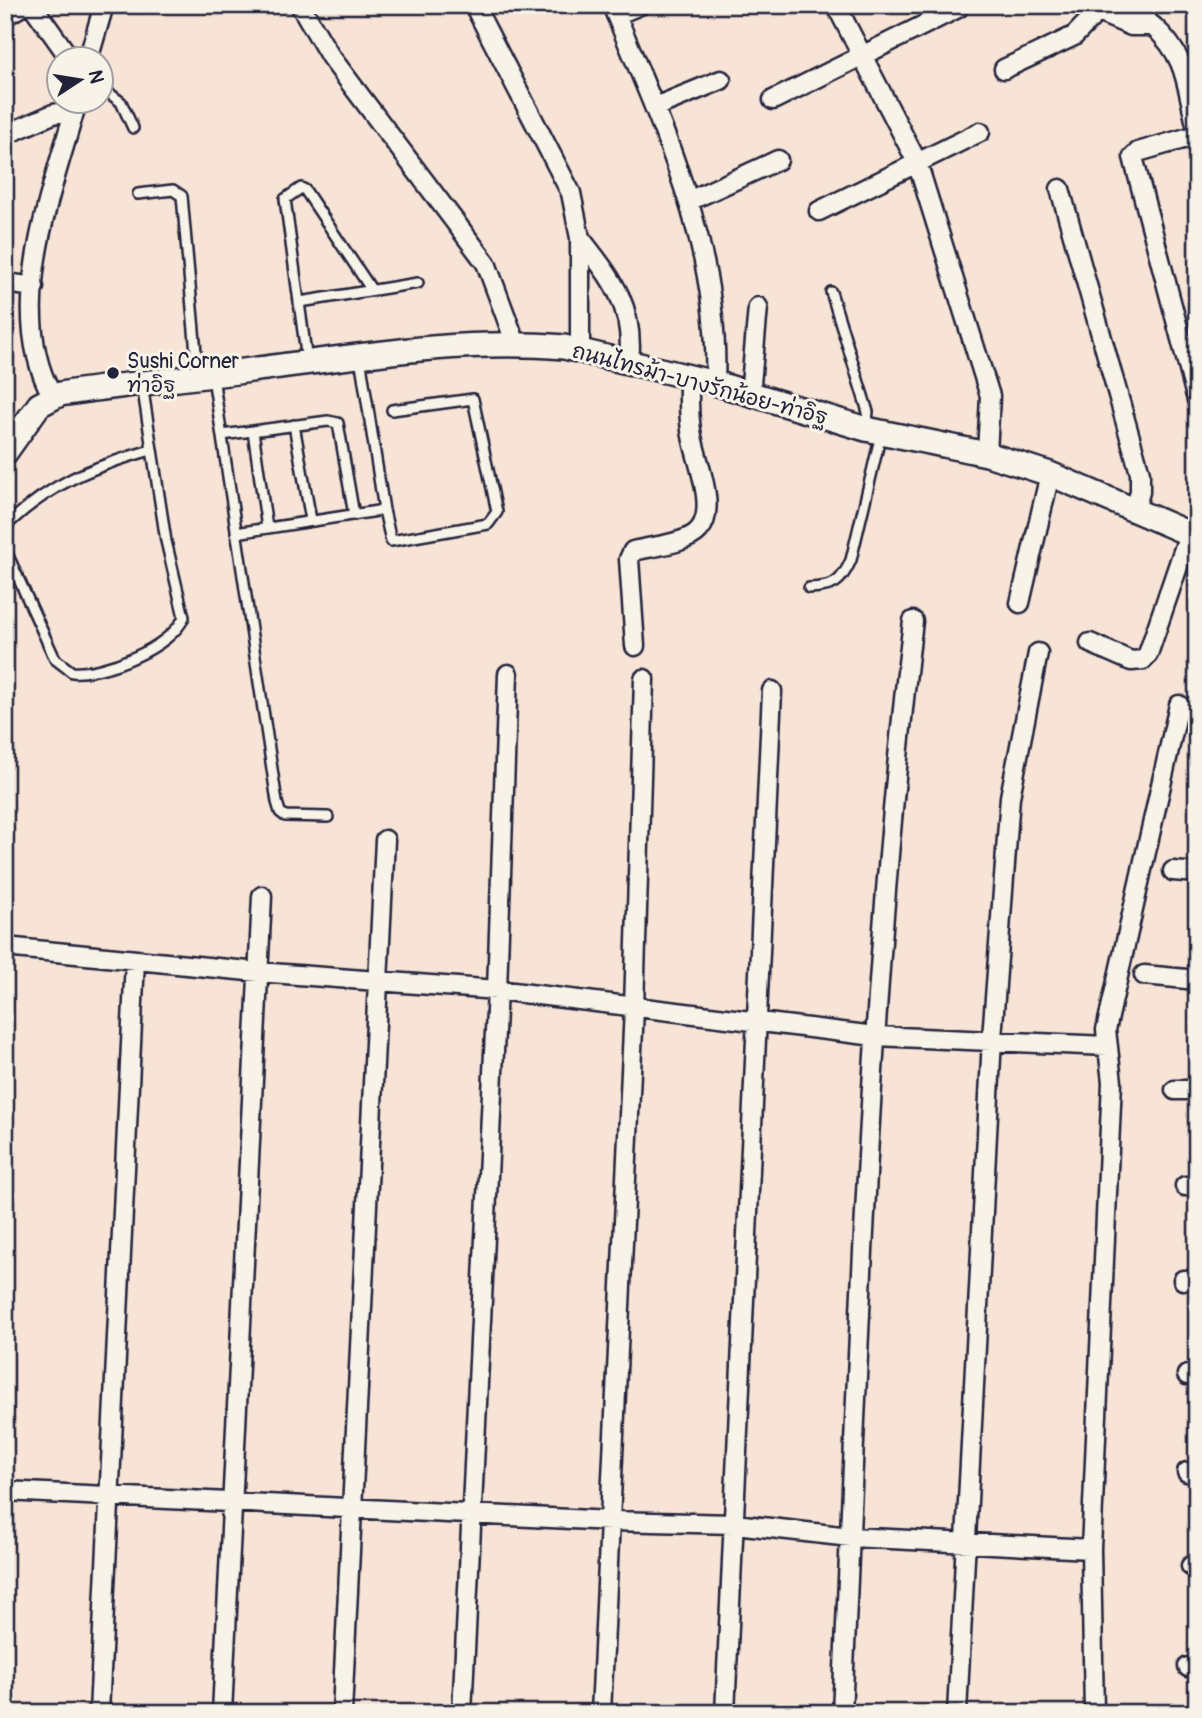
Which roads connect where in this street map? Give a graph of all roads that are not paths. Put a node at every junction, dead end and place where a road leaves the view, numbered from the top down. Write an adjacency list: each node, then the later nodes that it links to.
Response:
1 (24, 5): 12 (street)
2 (32, 5): 13 (street)
3 (104, 5): 14 (street)
4 (300, 5): 42 (street)
5 (474, 5): 34 (street)
6 (640, 5): 10 (street)
7 (836, 5): 15 (street)
8 (958, 8): 15 (street)
9 (1094, 8): 11 (street); 16 (street)
10 (614, 10): 20 (street)
11 (1131, 14): 23 (street)
12 (5, 16)
13 (61, 46)
14 (92, 46)
15 (862, 56): 19 (street); 29 (street)
16 (1004, 69)
17 (721, 80): 20 (street)
18 (116, 98): 24 (lane)
19 (773, 100)
20 (655, 107): 32 (street)
21 (48, 116): 26 (street)
22 (72, 116): 37 (street)
23 (1196, 124)
24 (132, 128)
25 (979, 132): 29 (street)
26 (5, 135)
27 (1197, 135): 53 (street)
28 (778, 160): 32 (street)
29 (917, 162): 33 (street); 61 (street)
30 (1060, 189): 64 (street)
31 (138, 194): 47 (lane)
32 (691, 200): 49 (street)
33 (819, 211)
34 (580, 238): 43 (street); 46 (street)
35 (8, 282): 37 (street)
36 (418, 283): 38 (lane)
37 (34, 287): 51 (street)
38 (371, 289): 40 (lane); 40 (lane)
39 (831, 292): 57 (lane)
40 (300, 302): 45 (lane)
41 (758, 307): 52 (street)
42 (516, 344): 43 (street, ถนนไทรม้า-บางรักน้อย-ท่าอิฐ); 44 (street, ถนนไทรม้า-บางรักน้อย-ท่าอิฐ)
43 (580, 352): 46 (street, ถนนไทรม้า-บางรักน้อย-ท่าอิฐ)
44 (360, 357): 45 (street, ถนนไทรม้า-บางรักน้อย-ท่าอิฐ); 63 (lane)
45 (307, 362): 47 (street, ถนนไทรม้า-บางรักน้อย-ท่าอิฐ)
46 (629, 363): 48 (street, ถนนไทรม้า-บางรักน้อย-ท่าอิฐ)
47 (206, 376): 50 (street, ถนนไทรม้า-บางรักน้อย-ท่าอิฐ); 58 (lane)
48 (689, 377): 49 (street, ถนนไทรม้า-บางรักน้อย-ท่าอิฐ); 76 (street)
49 (715, 383): 52 (street, ถนนไทรม้า-บางรักน้อย-ท่าอิฐ)
50 (142, 384): 51 (street, ถนนไทรม้า-บางรักน้อย-ท่าอิฐ); 59 (lane)
51 (52, 395): 60 (street)
52 (750, 395): 57 (street, ถนนไทรม้า-บางรักน้อย-ท่าอิฐ)
53 (1197, 400)
54 (392, 410): 63 (lane)
55 (294, 425): 56 (lane); 65 (lane); 66 (lane)
56 (253, 431): 58 (lane); 68 (lane)
57 (874, 431): 61 (street, ถนนไทรม้า-บางรักน้อย-ท่าอิฐ); 72 (lane)
58 (222, 435): 69 (lane)
59 (151, 450): 67 (lane); 71 (lane)
60 (5, 453)
61 (986, 454): 62 (street, ถนนไทรม้า-บางรักน้อย-ท่าอิฐ)
62 (1050, 474): 64 (street, ถนนไทรม้า-บางรักน้อย-ท่าอิฐ); 73 (street)
63 (384, 510): 65 (lane)
64 (1134, 512): 70 (street, ถนนไทรม้า-บางรักน้อย-ท่าอิฐ)
65 (354, 515): 66 (lane)
66 (311, 520): 68 (lane)
67 (5, 527)
68 (267, 528): 69 (lane)
69 (236, 533): 82 (lane)
70 (1193, 535): 75 (street)
71 (5, 549)
72 (809, 588)
73 (1020, 603)
74 (913, 621): 96 (street)
75 (1090, 643)
76 (635, 646)
77 (1038, 653): 97 (street)
78 (508, 674): 93 (street)
79 (644, 679): 94 (street)
80 (772, 691): 95 (street)
81 (1178, 705): 98 (street)
82 (328, 817)
83 (385, 839): 91 (street)
84 (1172, 871): 85 (street)
85 (1197, 873)
86 (262, 896): 89 (street)
87 (5, 947): 88 (street)
88 (135, 960): 89 (street); 102 (street)
89 (258, 972): 91 (street); 103 (street)
90 (1144, 975): 92 (street)
91 (378, 980): 93 (street); 104 (street)
92 (1197, 980)
93 (497, 990): 94 (street); 105 (street)
94 (634, 1008): 95 (street); 106 (street)
95 (759, 1023): 96 (street); 107 (street)
96 (875, 1036): 97 (street); 108 (street)
97 (992, 1038): 98 (street); 109 (street)
98 (1108, 1045): 110 (street)
99 (1175, 1090): 100 (street)
100 (1197, 1090)
101 (5, 1491): 102 (street)
102 (109, 1495): 103 (street); 111 (street)
103 (233, 1503): 104 (street); 112 (street)
104 (351, 1508): 105 (street); 113 (street)
105 (472, 1514): 106 (street); 114 (street)
106 (611, 1521): 107 (street); 115 (street)
107 (734, 1524): 108 (street); 116 (street)
108 (850, 1537): 109 (street); 117 (street)
109 (966, 1543): 110 (street); 118 (street)
110 (1091, 1549): 119 (street)
111 (99, 1713)
112 (222, 1713)
113 (342, 1713)
114 (463, 1713)
115 (601, 1713)
116 (725, 1713)
117 (842, 1713)
118 (957, 1713)
119 (1094, 1713)

